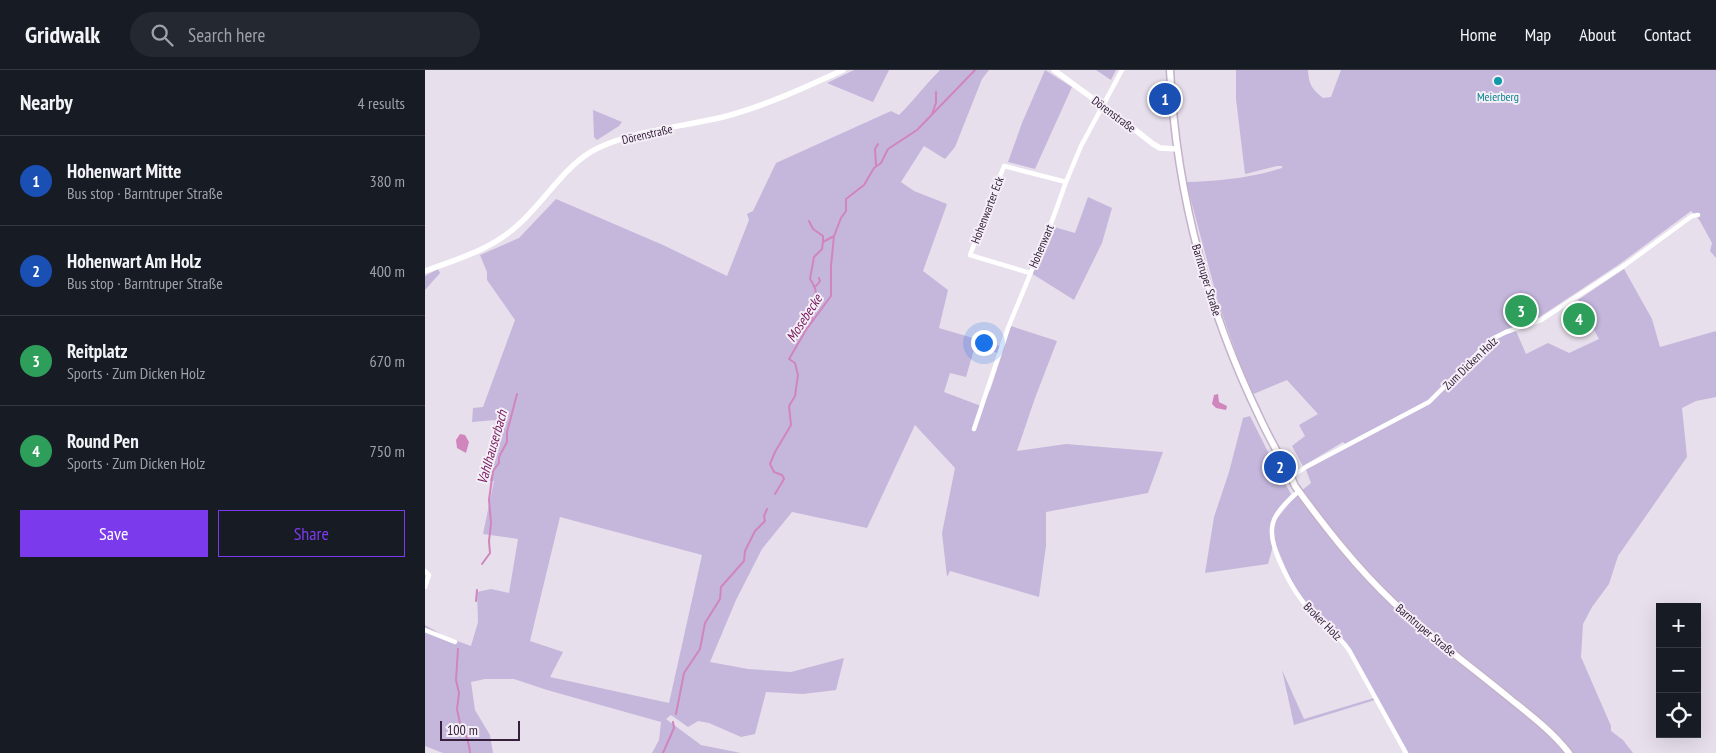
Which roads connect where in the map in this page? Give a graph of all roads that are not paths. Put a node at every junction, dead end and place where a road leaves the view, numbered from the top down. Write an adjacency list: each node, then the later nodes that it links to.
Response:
1 (843, 70): 9 (street, Dörenstraße)
2 (1054, 70): 5 (street, Dörenstraße)
3 (1122, 70): 5 (street, Hohenwart)
4 (1170, 70): 6 (main road, Barntruper Straße)
5 (1103, 105): 6 (street, Dörenstraße); 7 (street, Hohenwart)
6 (1177, 149): 12 (main road, Barntruper Straße)
7 (1066, 182): 10 (street, Hohenwart); 10 (street, Hohenwarter Eck)
8 (1698, 215): 12 (street, Zum Dicken Holz)
9 (425, 271)
10 (1030, 272): 11 (street, Hohenwart)
11 (975, 429)
12 (1291, 477): 13 (main road, Barntruper Straße)
13 (1300, 490): 18 (street, Broker Holz); 19 (main road, Barntruper Straße)
14 (425, 571): 15 (street)
15 (425, 587)
16 (425, 630): 17 (street)
17 (455, 642)
18 (1406, 753)
19 (1569, 753)

